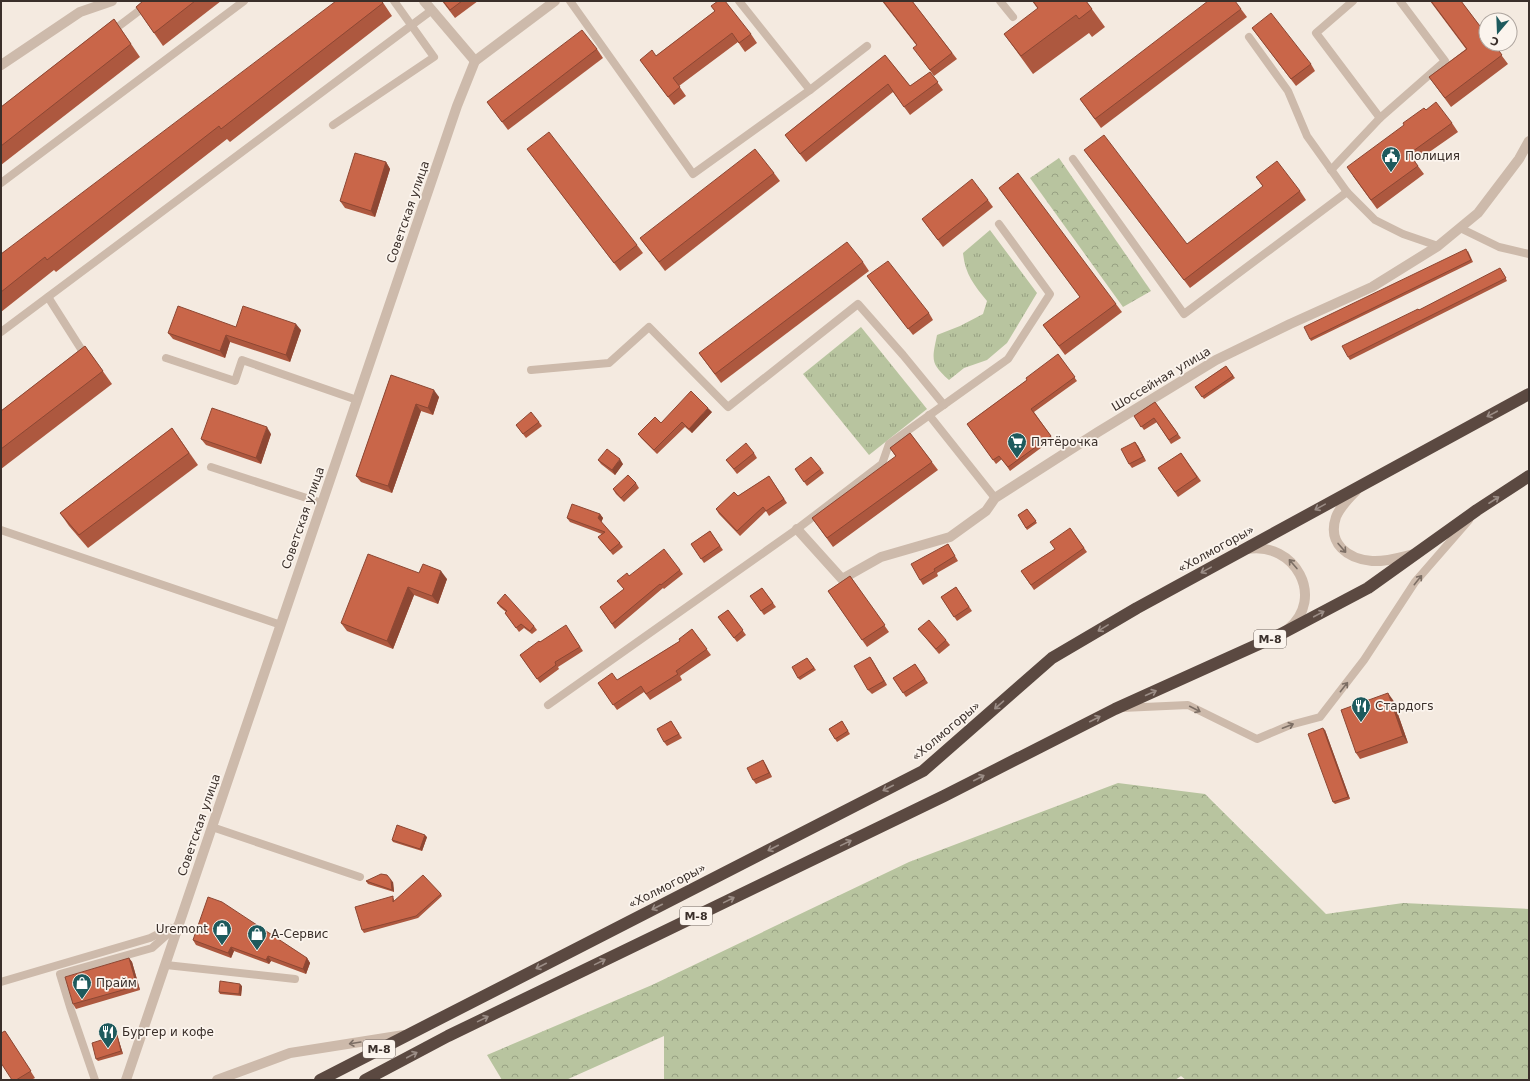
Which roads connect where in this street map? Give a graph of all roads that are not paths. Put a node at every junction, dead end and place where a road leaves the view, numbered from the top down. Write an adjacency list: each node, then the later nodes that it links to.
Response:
1 (112, 1): 19 (street)
2 (152, 1): 16 (lane)
3 (244, 1): 26 (lane)
4 (394, 1): 14 (lane)
5 (424, 1): 12 (street)
6 (555, 1): 18 (street)
7 (570, 1): 20 (lane)
8 (739, 1): 20 (lane)
9 (1000, 1): 13 (lane)
10 (1353, 1): 21 (lane)
11 (1400, 1): 21 (lane)
12 (432, 10): 14 (lane); 18 (street)
13 (1012, 17)
14 (412, 25): 22 (lane); 32 (lane)
15 (1249, 37): 25 (lane)
16 (102, 39)
17 (868, 46): 20 (lane)
18 (475, 61): 38 (street, Советская улица)
19 (1, 65)
20 (810, 90)
21 (1380, 118): 25 (lane)
22 (333, 125)
23 (1529, 141): 29 (street, Шоссейная улица)
24 (1073, 159): 27 (lane)
25 (1331, 170): 27 (lane)
26 (1, 183)
27 (1347, 192): 30 (lane)
28 (999, 224): 39 (lane)
29 (1460, 228): 30 (street, Шоссейная улица); 31 (lane)
30 (1438, 246): 44 (street, Шоссейная улица)
31 (1529, 254)
32 (48, 297): 33 (lane); 35 (lane)
33 (1, 332)
34 (166, 358): 38 (lane)
35 (70, 362)
36 (531, 370): 39 (lane)
37 (1528, 393): 43 (highway, «Холмогоры» / М-8, one-way to 43)
38 (357, 400): 45 (street, Советская улица)
39 (944, 405): 40 (lane)
40 (929, 415): 44 (lane); 47 (lane)
41 (210, 467): 45 (lane)
42 (1529, 476): 46 (highway, М-8, one-way to 42)
43 (1367, 482): 49 (highway, «Холмогоры» / М-8, one-way to 49); 50 (street, one-way to 50)
44 (995, 498): 47 (street, Шоссейная улица)
45 (322, 503): 51 (street, Советская улица)
46 (1477, 510): 50 (highway, М-8); 54 (lane, one-way to 46)
47 (797, 529): 53 (lane)
48 (1, 530): 51 (lane)
49 (1236, 554): 52 (street, one-way to 49); 61 (highway, «Холмогоры» / М-8, one-way to 61)
50 (1416, 554): 52 (highway, М-8, one-way to 50)
51 (281, 625): 55 (street, Советская улица)
52 (1282, 634): 54 (highway, М-8, one-way to 52)
53 (548, 705)
54 (1115, 709): 66 (highway, М-8, one-way to 54)
55 (212, 827): 56 (lane); 57 (street, Советская улица)
56 (360, 877)
57 (180, 923): 58 (street, Советская улица); 60 (lane); 62 (lane)
58 (166, 965): 59 (lane); 63 (street, Советская улица)
59 (295, 979)
60 (1, 982)
61 (408, 1035): 64 (street, one-way to 64); 65 (highway, «Холмогоры» / М-8)
62 (96, 1080)
63 (126, 1080)
64 (217, 1080)
65 (320, 1080)
66 (365, 1080)

